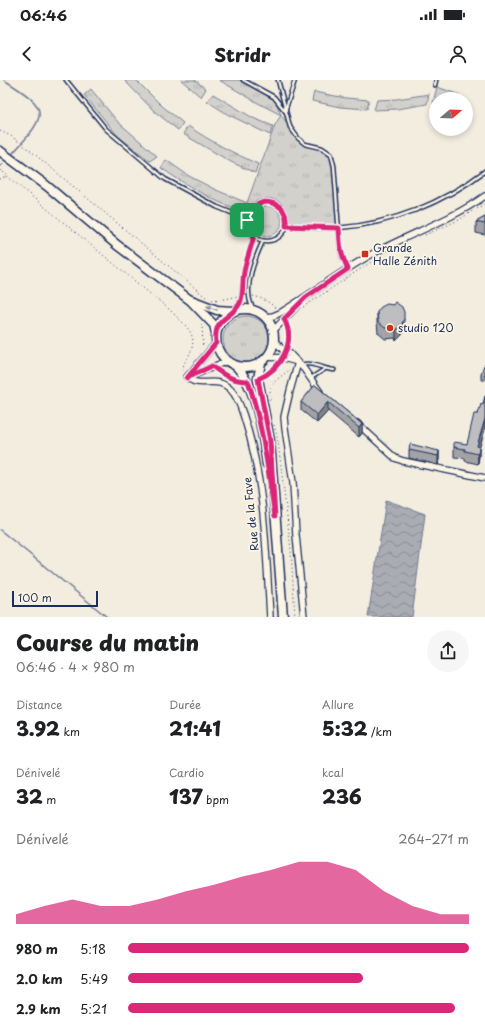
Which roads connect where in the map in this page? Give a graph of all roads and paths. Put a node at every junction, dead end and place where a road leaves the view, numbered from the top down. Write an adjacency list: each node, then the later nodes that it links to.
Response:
1 (66, 80): 16 (lane)
2 (244, 80): 7 (lane)
3 (278, 80): 7 (lane)
4 (295, 80): 7 (lane)
5 (436, 80): 6 (lane)
6 (435, 85)
7 (285, 111): 18 (lane)
8 (0, 131): 24 (path)
9 (0, 151): 27 (main road)
10 (1, 170): 12 (path)
11 (485, 171): 18 (lane)
12 (7, 176): 13 (path); 47 (path)
13 (0, 179)
14 (485, 196): 23 (street)
15 (485, 203): 20 (path)
16 (247, 220): 17 (lane); 19 (lane)
17 (286, 226): 18 (lane); 21 (lane)
18 (339, 228): 23 (lane)
19 (254, 236): 21 (lane); 24 (lane)
20 (423, 236)
21 (263, 241): 25 (lane)
22 (376, 259): 28 (path)
23 (348, 269): 26 (street)
24 (242, 295): 29 (lane)
25 (249, 295): 30 (path); 31 (lane)
26 (306, 297): 30 (street); 31 (street); 32 (street)
27 (190, 300): 29 (main road, one-way to 27); 34 (main road)
28 (302, 308)
29 (235, 311): 31 (main road); 34 (main road)
30 (278, 311): 31 (street)
31 (259, 314): 35 (main road)
32 (284, 319): 35 (street); 37 (path)
33 (202, 323): 38 (path)
34 (216, 333): 36 (main road)
35 (273, 335): 37 (street); 41 (main road)
36 (216, 343): 38 (street); 40 (main road)
37 (286, 351): 42 (street)
38 (205, 357): 47 (street)
39 (283, 358): 41 (street); 42 (street); 49 (path)
40 (227, 361): 43 (street); 44 (main road)
41 (262, 361): 44 (main road); 49 (main road); 55 (main road)
42 (299, 364): 45 (lane); 48 (street); 52 (path); 61 (street)
43 (212, 366): 47 (street); 50 (path)
44 (236, 366): 50 (main road)
45 (325, 369): 46 (lane); 48 (lane)
46 (334, 370)
47 (187, 378): 58 (street, Rue de la Fave)
48 (311, 378): 51 (street)
49 (258, 379): 55 (main road)
50 (248, 381): 57 (main road)
51 (322, 394)
52 (270, 399)
53 (273, 420): 60 (path)
54 (353, 420): 56 (street)
55 (272, 461): 57 (main road)
56 (485, 478)
57 (275, 516): 59 (main road)
58 (270, 617)
59 (283, 617)
60 (295, 617)
61 (304, 617)

